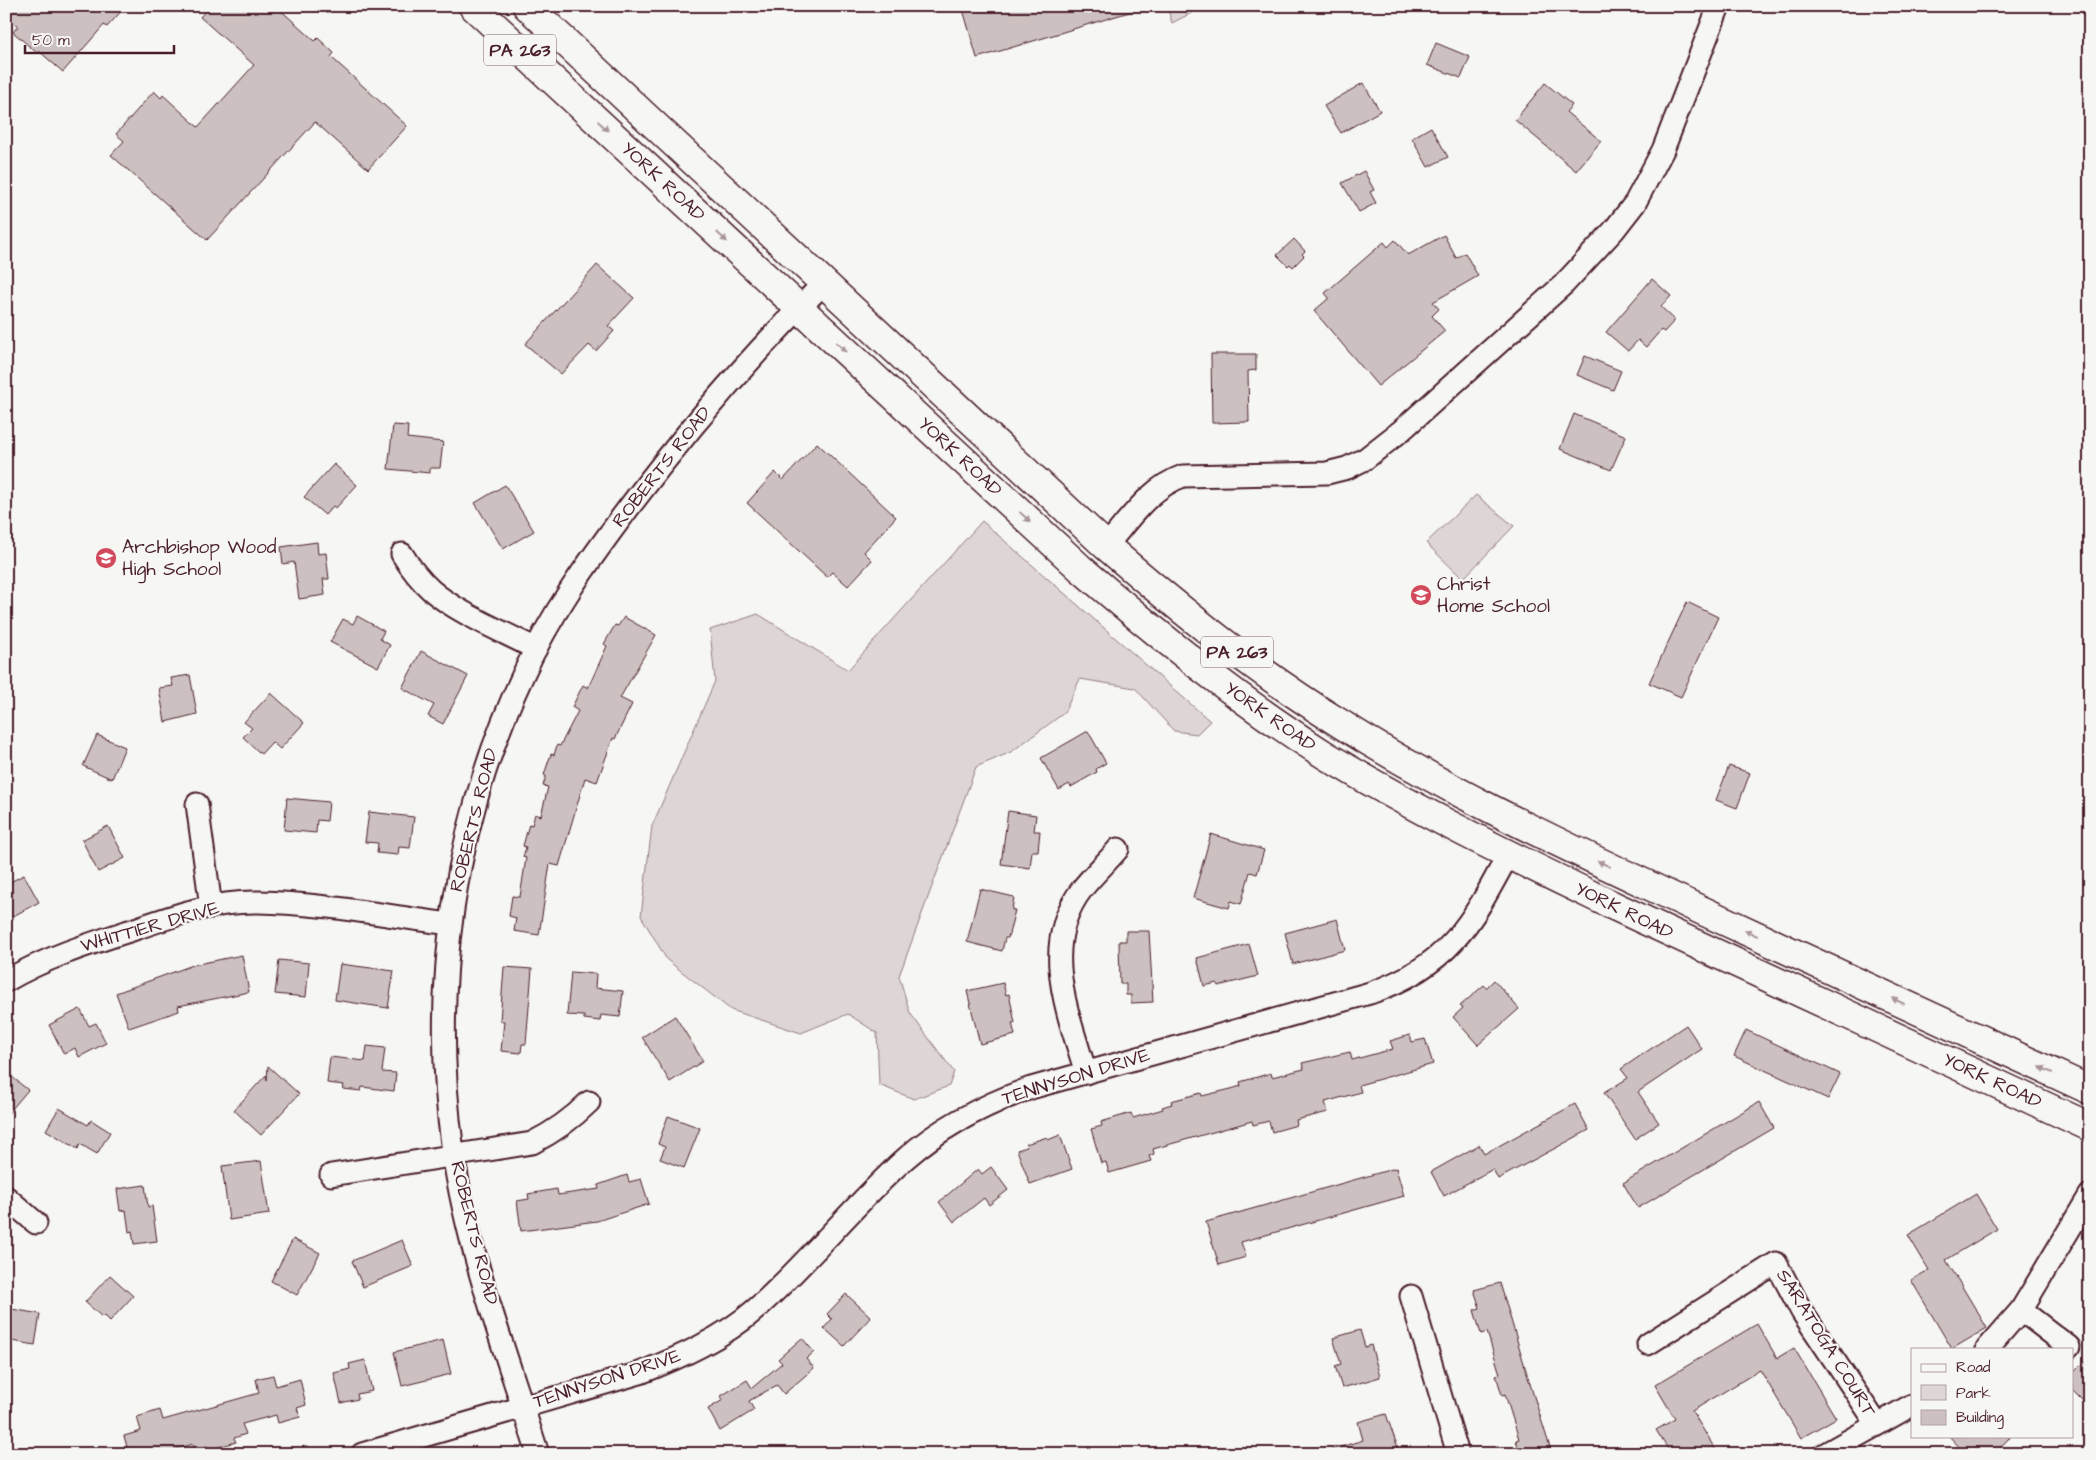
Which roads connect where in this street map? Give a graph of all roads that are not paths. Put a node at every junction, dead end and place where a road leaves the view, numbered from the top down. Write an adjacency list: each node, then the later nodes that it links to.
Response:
1 (473, 6): 5 (highway, YORK ROAD / PA 263, one-way to 5)
2 (527, 6): 4 (highway, YORK ROAD / PA 263)
3 (1719, 6): 6 (street)
4 (824, 283): 5 (street, ROBERTS ROAD); 6 (highway, YORK ROAD / PA 263)
5 (799, 308): 8 (street, ROBERTS ROAD); 11 (highway, YORK ROAD / PA 263, one-way to 11)
6 (1106, 546): 16 (highway, YORK ROAD / PA 263, one-way to 6)
7 (402, 554): 8 (street)
8 (536, 649): 13 (street, ROBERTS ROAD)
9 (197, 804): 12 (street)
10 (1118, 848): 15 (street)
11 (1508, 855): 15 (street, TENNYSON DRIVE); 18 (highway, YORK ROAD / PA 263)
12 (211, 907): 13 (street, WHITTIER DRIVE); 14 (street, WHITTIER DRIVE)
13 (450, 924): 19 (street, ROBERTS ROAD)
14 (6, 982)
15 (1086, 1073): 30 (street, TENNYSON DRIVE)
16 (2090, 1090)
17 (588, 1102): 19 (street)
18 (2090, 1127)
19 (454, 1156): 20 (street); 30 (street, ROBERTS ROAD)
20 (331, 1175)
21 (2090, 1195): 25 (street)
22 (6, 1197): 23 (street)
23 (36, 1223)
24 (1411, 1296): 34 (street)
25 (2021, 1310): 27 (street); 28 (street)
26 (1648, 1344): 31 (street, SARATOGA COURT)
27 (2069, 1347)
28 (1988, 1348)
29 (1911, 1405): 31 (street)
30 (523, 1407): 32 (street); 33 (street, ROBERTS ROAD)
31 (1877, 1424): 35 (street)
32 (362, 1454)
33 (538, 1454)
34 (1458, 1454)
35 (1825, 1454)

